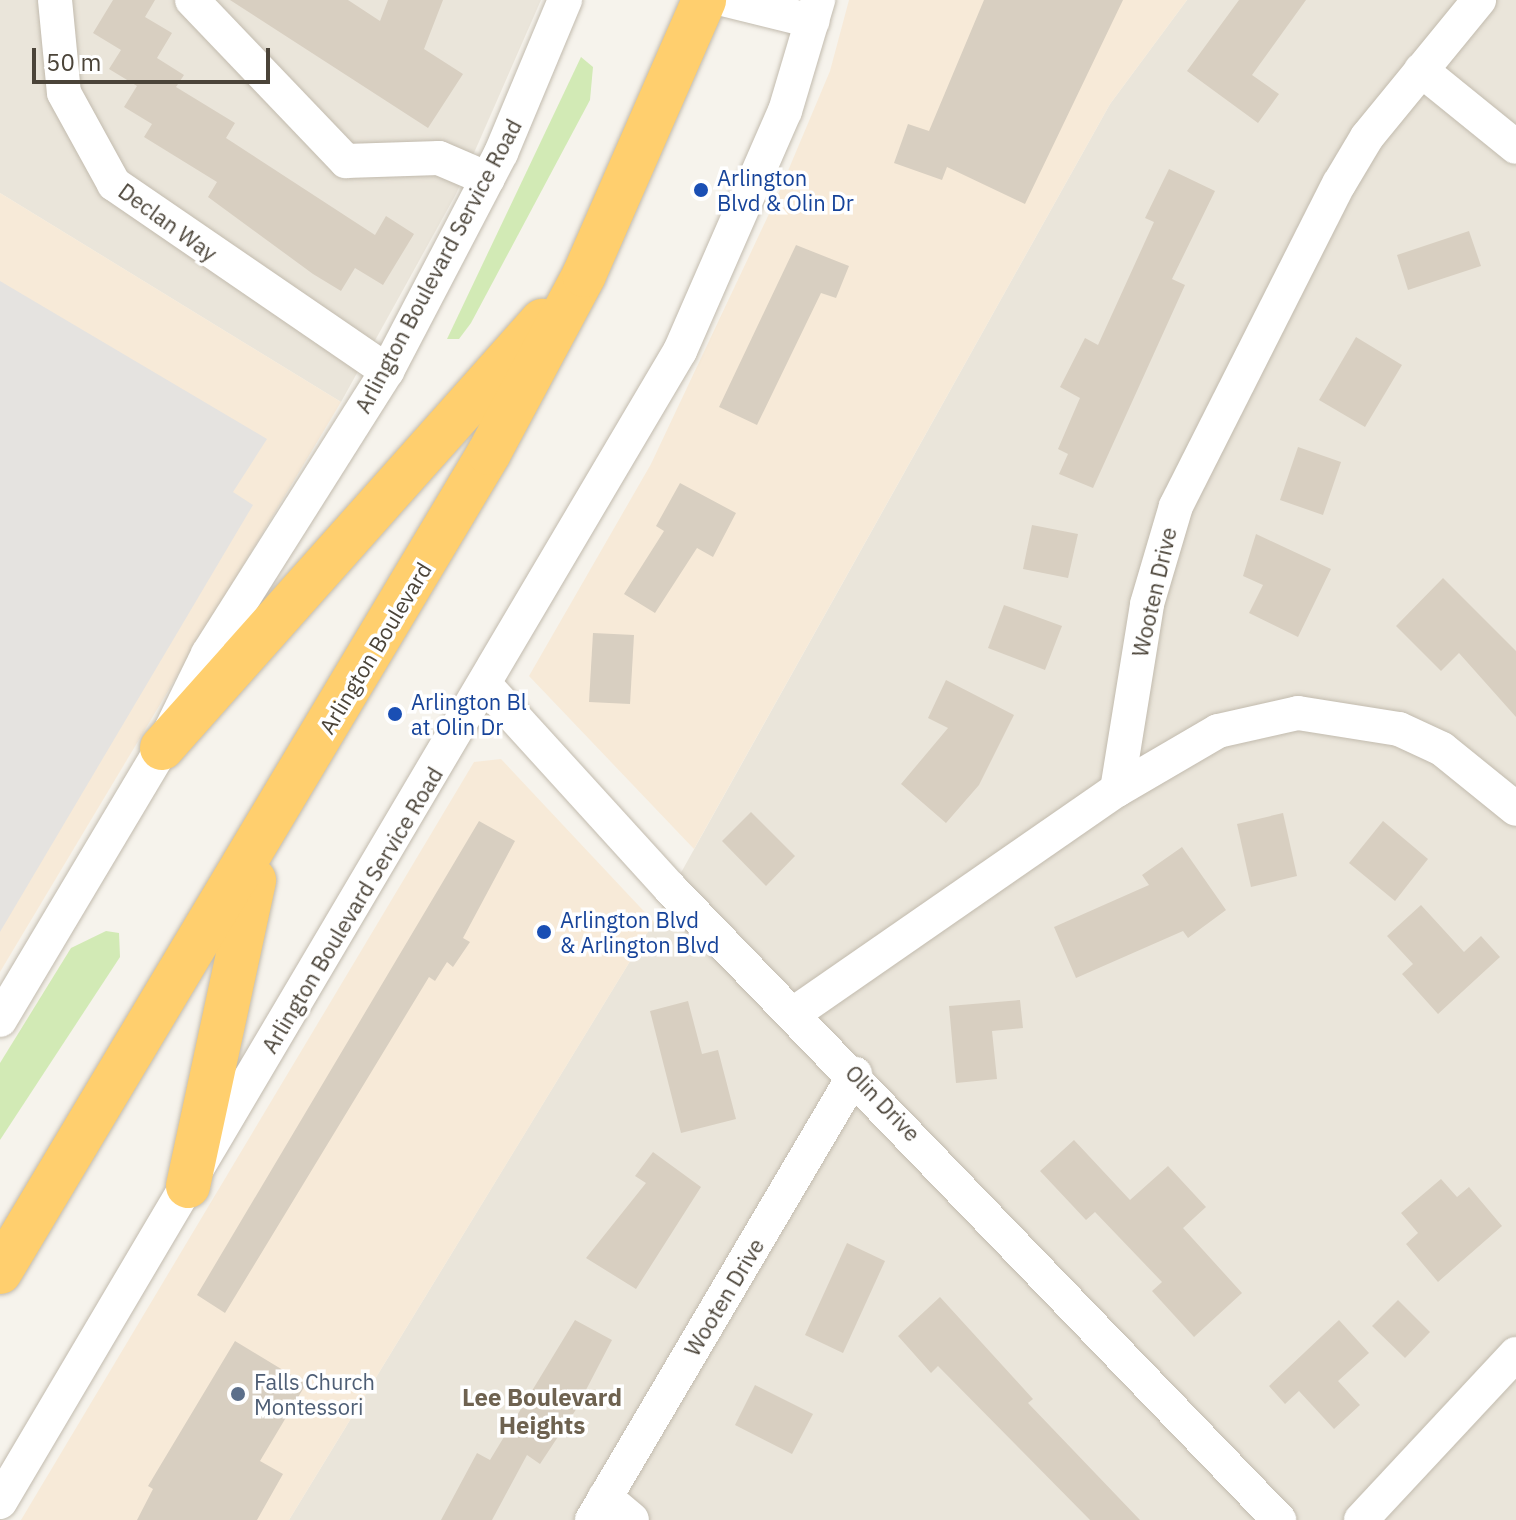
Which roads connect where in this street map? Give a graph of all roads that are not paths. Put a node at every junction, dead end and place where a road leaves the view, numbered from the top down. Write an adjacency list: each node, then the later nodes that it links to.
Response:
1 (55, 0): 12 (street, Declan Way)
2 (192, 0): 10 (street)
3 (565, 0): 10 (street, Arlington Boulevard Service Road)
4 (704, 0): 11 (highway, Arlington Boulevard)
5 (727, 0): 7 (street)
6 (1479, 0): 8 (street, Wooten Drive)
7 (815, 10): 13 (street, Arlington Boulevard Service Road)
8 (1421, 70): 9 (street); 15 (street, Wooten Drive)
9 (1516, 147)
10 (488, 179): 12 (street, Arlington Boulevard Service Road)
11 (584, 275): 14 (highway); 17 (highway, Arlington Boulevard)
12 (387, 371): 14 (street, Arlington Boulevard Service Road)
13 (487, 687): 18 (street, Olin Drive); 21 (street, Arlington Boulevard Service Road)
14 (162, 748): 19 (street, Arlington Boulevard Service Road)
15 (1117, 790): 16 (street); 18 (street)
16 (1516, 809)
17 (267, 830): 21 (highway); 22 (highway, Arlington Boulevard)
18 (796, 1012): 20 (street, Olin Drive)
19 (0, 1020)
20 (855, 1074): 25 (street, Wooten Drive); 27 (street, Olin Drive)
21 (188, 1186): 24 (street, Arlington Boulevard Service Road)
22 (0, 1272)
23 (1516, 1354): 28 (street)
24 (0, 1502)
25 (599, 1509): 26 (street)
26 (632, 1520)
27 (1279, 1520)
28 (1361, 1520)

